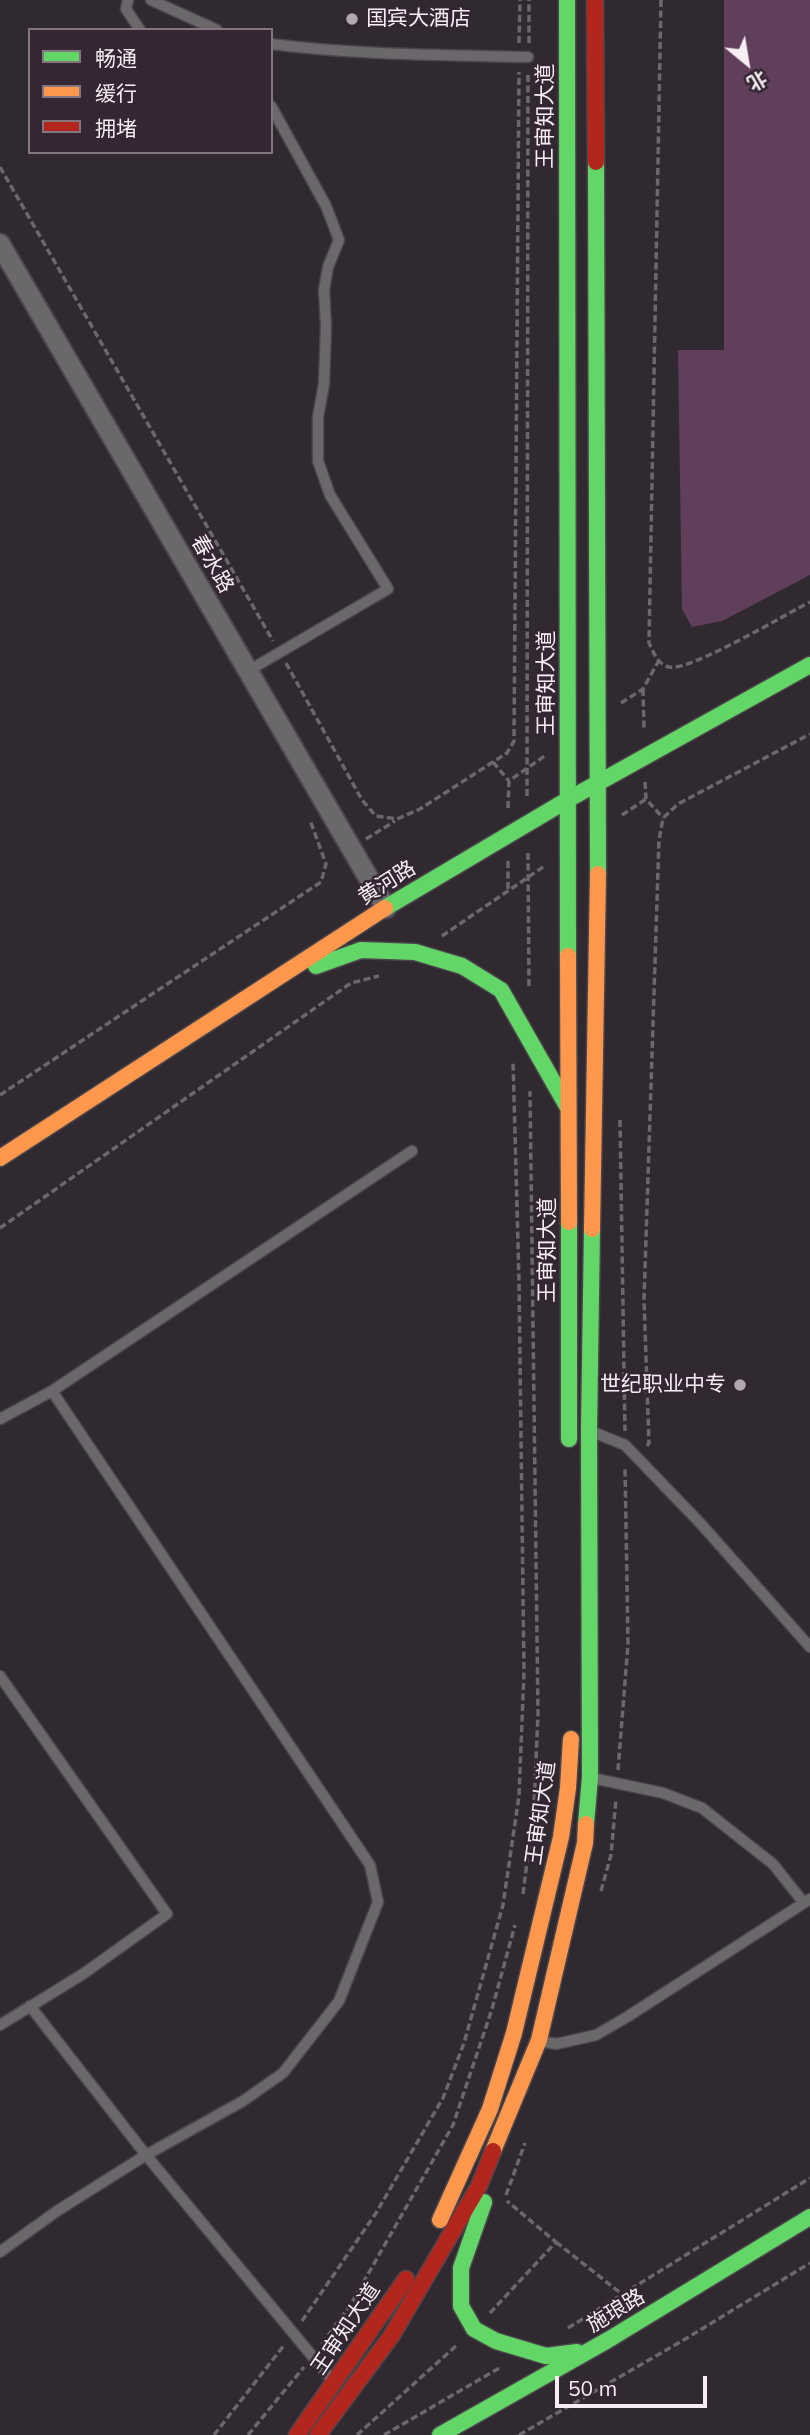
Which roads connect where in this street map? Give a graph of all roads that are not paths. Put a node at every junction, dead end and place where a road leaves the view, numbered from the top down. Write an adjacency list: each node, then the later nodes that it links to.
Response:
1 (128, 0): 5 (lane)
2 (150, 0): 6 (lane)
3 (567, 0): 14 (main road, 王审知大道)
4 (595, 0): 13 (main road)
5 (139, 28)
6 (213, 28)
7 (273, 44): 8 (lane)
8 (524, 57)
9 (273, 110): 12 (lane)
10 (0, 244): 12 (street, 春水路)
11 (810, 665): 13 (main road, 黄河路)
12 (248, 671): 15 (street, 春水路)
13 (599, 782): 14 (main road, 黄河路); 23 (main road)
14 (569, 799): 15 (main road, 黄河路); 17 (main road, 王审知大道)
15 (386, 908): 16 (main road, 黄河路)
16 (271, 983): 17 (main road); 19 (main road, 黄河路)
17 (569, 1110): 22 (main road, 王审知大道)
18 (412, 1151): 20 (lane)
19 (0, 1158)
20 (52, 1391): 21 (lane); 37 (lane)
21 (0, 1419)
22 (569, 1423): 23 (lane); 24 (main road, 王审知大道)
23 (589, 1430): 25 (lane); 29 (main road)
24 (569, 1450)
25 (810, 1647)
26 (0, 1676): 31 (lane)
27 (570, 1720): 28 (main road, 王审知大道)
28 (571, 1774): 29 (lane); 33 (main road, 王审知大道)
29 (590, 1777): 30 (lane); 34 (main road)
30 (807, 1901): 34 (lane)
31 (30, 2006): 32 (lane); 37 (lane)
32 (0, 2025)
33 (512, 2035): 34 (lane); 35 (main road, 王审知大道)
34 (539, 2040): 36 (main road)
35 (496, 2092): 36 (main road); 42 (main road, 王审知大道)
36 (495, 2152): 41 (main road); 44 (main road)
37 (146, 2155): 40 (lane); 42 (lane)
38 (810, 2217): 41 (main road, 施琅路)
39 (810, 2228): 46 (main road, 施琅路)
40 (0, 2252)
41 (590, 2350): 45 (main road, 施琅路)
42 (335, 2383): 43 (main road, 王审知大道)
43 (297, 2435)
44 (318, 2435)
45 (440, 2435)
46 (462, 2435)

